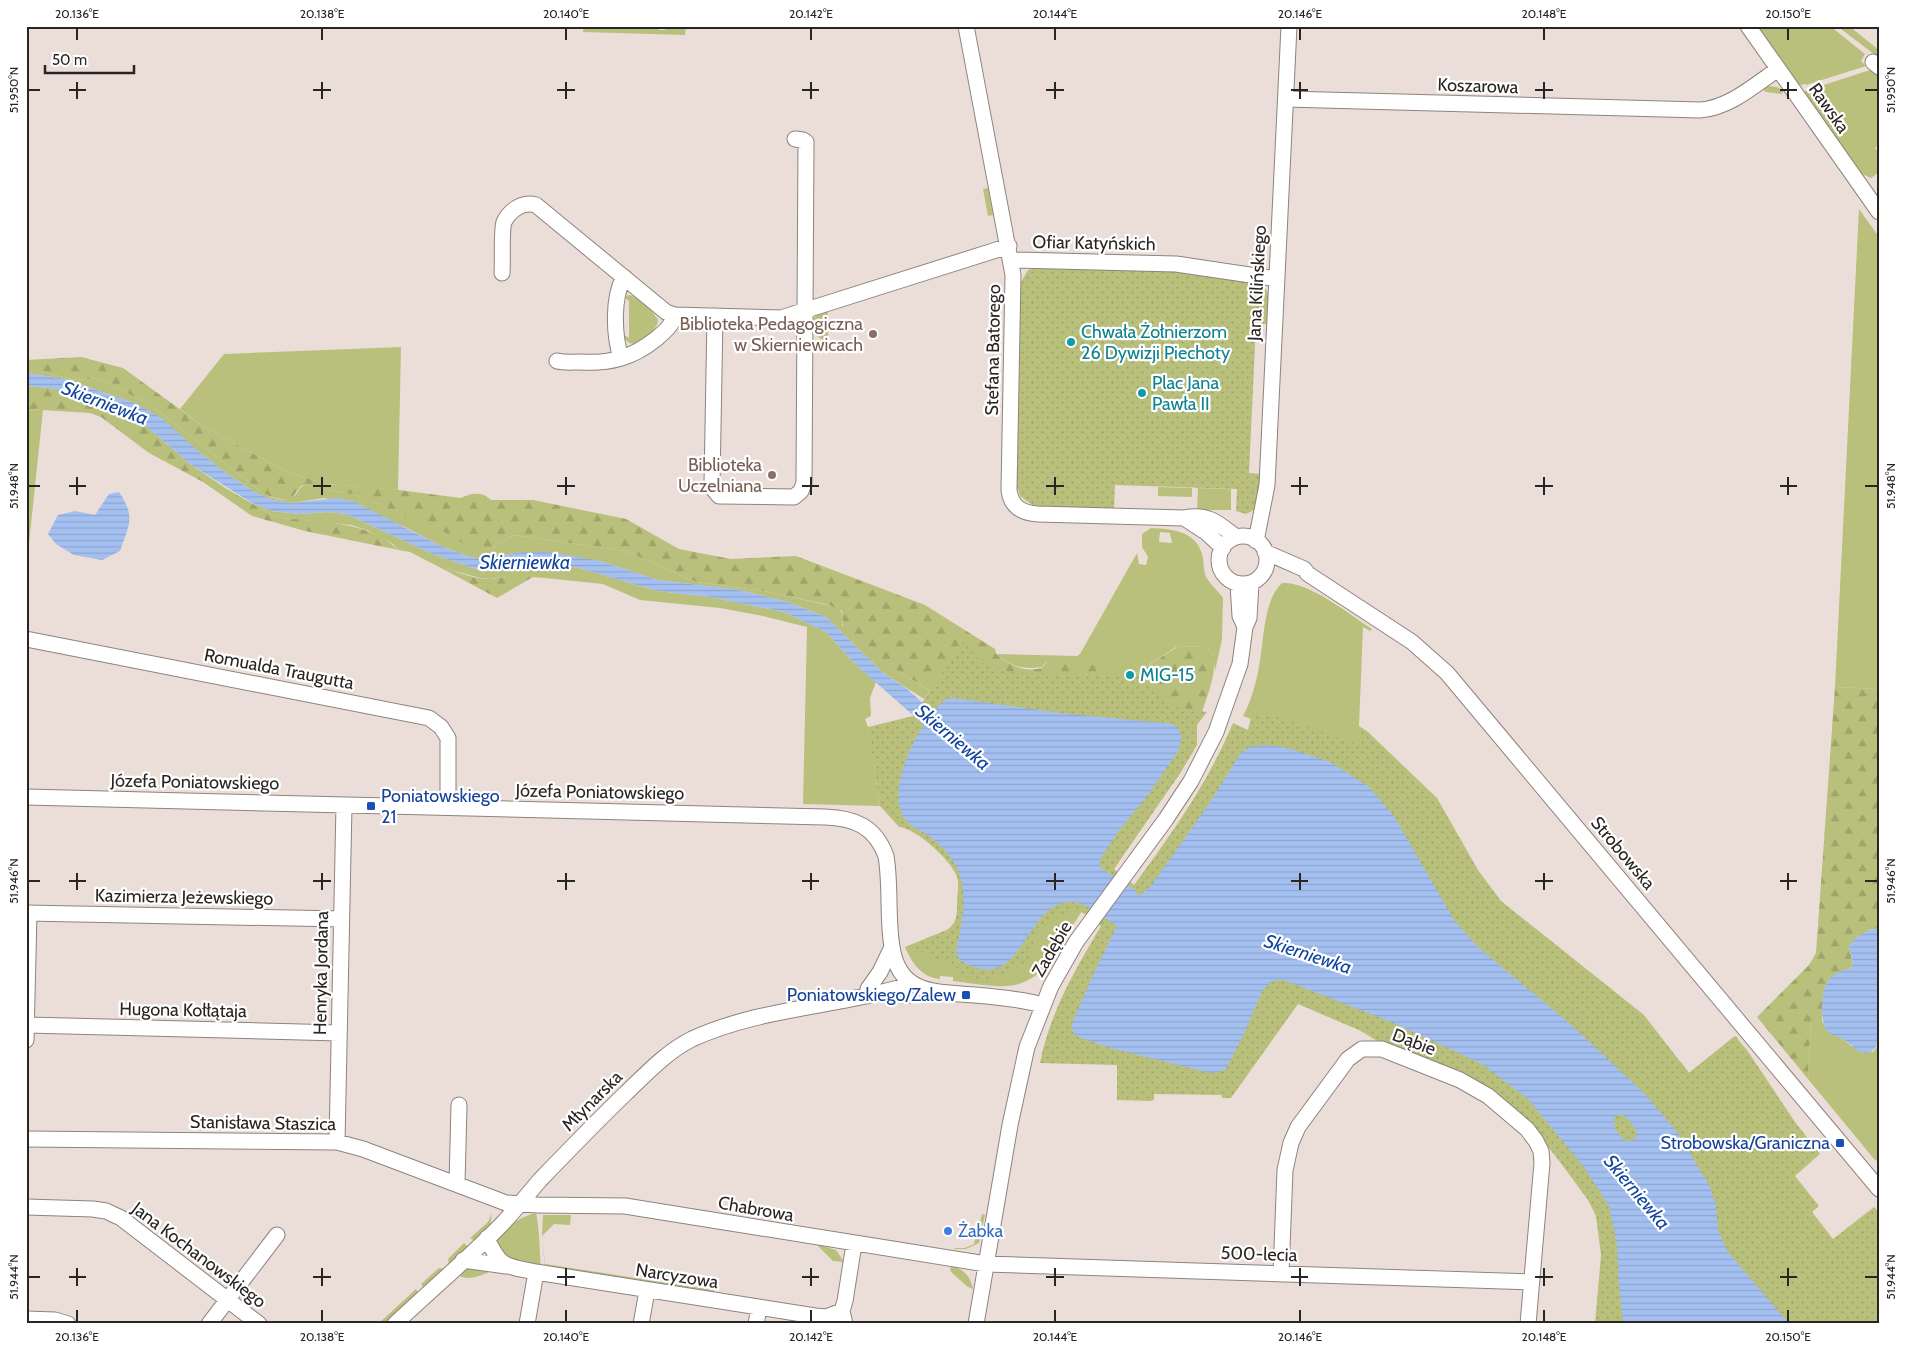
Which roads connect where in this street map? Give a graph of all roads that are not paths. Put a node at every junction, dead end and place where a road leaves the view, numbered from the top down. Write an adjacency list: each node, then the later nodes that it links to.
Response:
1 (966, 26): 8 (street, Stefana Batorego)
2 (1290, 26): 5 (street, Jana Kilińskiego)
3 (1748, 26): 4 (street, Rawska)
4 (1778, 69): 5 (street, Koszarowa); 7 (street, Rawska)
5 (1286, 99): 11 (street, Jana Kilińskiego)
6 (795, 139): 12 (street)
7 (1876, 202)
8 (1010, 253): 11 (street, Ofiar Katyńskich); 12 (street, Ofiar Katyńskich); 17 (street, Stefana Batorego)
9 (502, 274): 10 (street)
10 (624, 277): 13 (street); 15 (street)
11 (1277, 279): 20 (street, Jana Kilińskiego)
12 (804, 311): 14 (street, Ofiar Katyńskich); 14 (street)
13 (674, 315): 14 (street, Ofiar Katyńskich); 15 (street)
14 (715, 316)
15 (621, 358): 16 (street)
16 (557, 361)
17 (1184, 518): 18 (street, Stefana Batorego); 19 (street)
18 (1236, 538): 19 (street); 20 (street)
19 (1223, 548): 21 (street)
20 (1262, 553): 21 (street); 39 (street, Strobowska)
21 (1244, 583): 31 (street, Zadębie)
22 (26, 639): 25 (street, Romualda Traugutta)
23 (26, 797): 24 (street, Józefa Poniatowskiego)
24 (344, 805): 25 (street, Józefa Poniatowskiego); 27 (street, Henryka Jordana)
25 (448, 807): 28 (street, Józefa Poniatowskiego)
26 (28, 913): 27 (street, Kazimierza Jeżewskiego); 32 (street)
27 (341, 919): 33 (street, Henryka Jordana)
28 (892, 948): 29 (street, Józefa Poniatowskiego); 30 (street)
29 (912, 984): 30 (street, Młynarska); 31 (street)
30 (867, 996): 40 (street, Młynarska)
31 (1043, 1005): 46 (street, Zadębie)
32 (27, 1025): 33 (street, Hugona Kołłątaja); 34 (street)
33 (339, 1032): 37 (street, Henryka Jordana)
34 (26, 1040)
35 (459, 1105): 38 (street)
36 (26, 1139): 37 (street, Stanisława Staszica)
37 (337, 1142): 38 (street, Stanisława Staszica)
38 (458, 1184): 40 (street, Stanisława Staszica)
39 (1879, 1190)
40 (518, 1205): 43 (street, Młynarska); 44 (street, Chabrowa)
41 (26, 1207): 52 (street, Jana Kochanowskiego)
42 (277, 1235): 52 (street)
43 (487, 1238): 45 (street, Młynarska); 47 (street)
44 (854, 1244): 46 (street, Chabrowa); 54 (street)
45 (464, 1260): 47 (street, Narcyzowa); 59 (street, Młynarska)
46 (986, 1264): 49 (street, 500-lecia); 63 (street, Zadębie)
47 (506, 1266): 48 (street, Narcyzowa)
48 (536, 1272): 51 (street, Narcyzowa); 60 (street)
49 (1281, 1274): 50 (street, 500-lecia); 50 (street, Dąbie)
50 (1531, 1282): 64 (street, Dąbie)
51 (647, 1291): 53 (street, Narcyzowa); 61 (street)
52 (227, 1299): 57 (street); 58 (street, Jana Kochanowskiego)
53 (759, 1308): 54 (street, Narcyzowa); 62 (street)
54 (843, 1318)
55 (26, 1319): 56 (street)
56 (68, 1324)
57 (209, 1324)
58 (260, 1324)
59 (395, 1324)
60 (528, 1324)
61 (642, 1324)
62 (756, 1324)
63 (976, 1324)
64 (1528, 1324)

